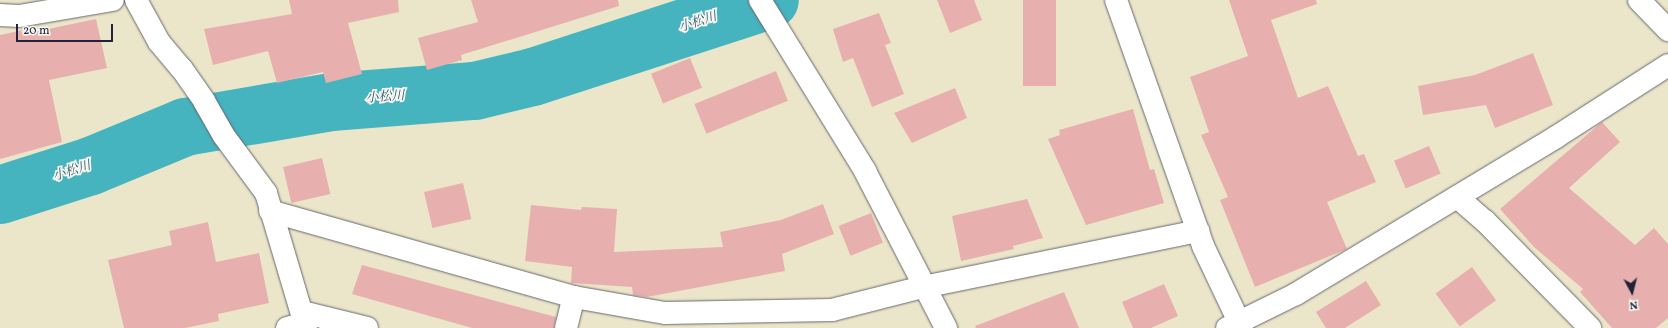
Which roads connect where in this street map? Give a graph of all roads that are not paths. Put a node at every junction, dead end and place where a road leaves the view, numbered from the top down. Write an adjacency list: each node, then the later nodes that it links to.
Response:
1 (113, 0): 6 (street)
2 (136, 0): 10 (street)
3 (760, 0): 12 (street)
4 (1116, 0): 11 (street)
5 (1639, 0): 7 (street)
6 (0, 15)
7 (1668, 30)
8 (1668, 65): 9 (street)
9 (1457, 197): 15 (street); 19 (street)
10 (270, 211): 13 (street); 14 (street)
11 (1198, 232): 12 (street); 15 (street)
12 (923, 287): 13 (street); 18 (street)
13 (574, 297): 17 (street)
14 (300, 323): 16 (street)
15 (1236, 326)
16 (366, 328)
17 (566, 328)
18 (946, 328)
19 (1590, 328)

